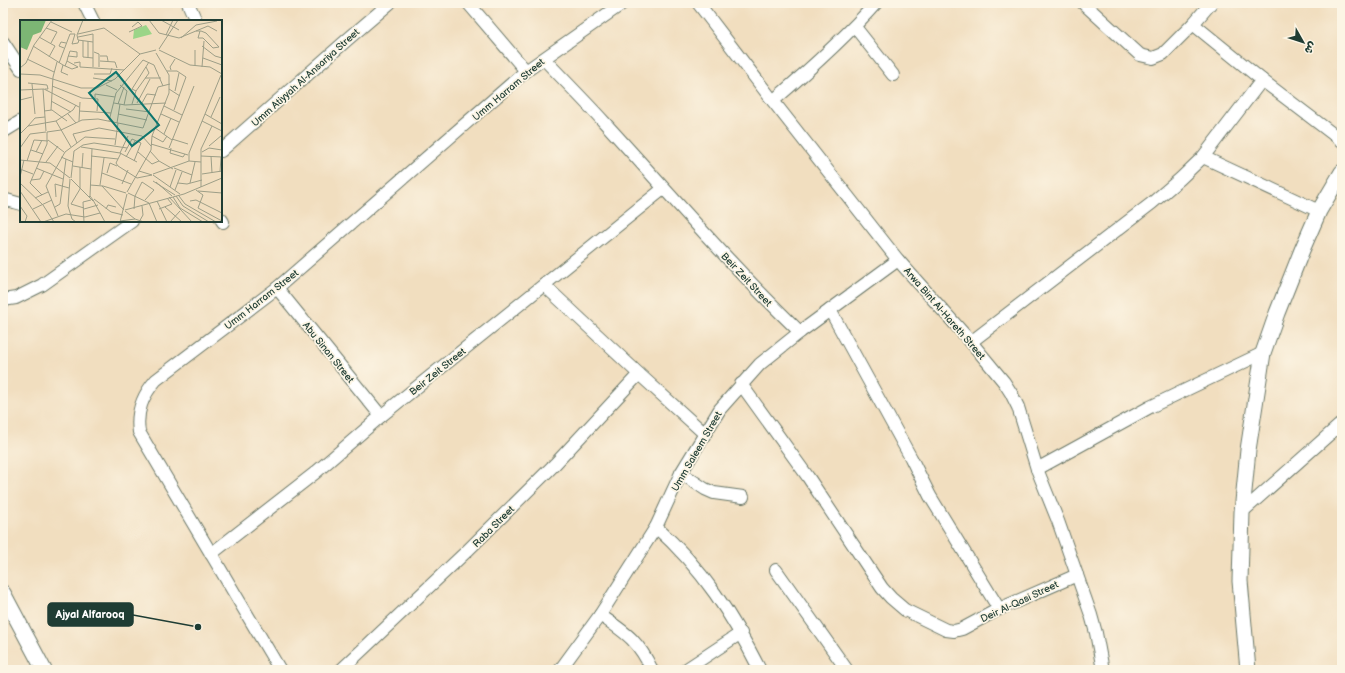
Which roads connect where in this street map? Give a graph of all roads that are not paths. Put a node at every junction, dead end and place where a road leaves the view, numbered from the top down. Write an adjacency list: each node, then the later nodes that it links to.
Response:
1 (84, 3): 10 (street)
2 (188, 3): 11 (street)
3 (390, 3): 24 (street, Umm Atiyyah Al-Ansariya Street)
4 (468, 3): 17 (street)
5 (623, 3): 15 (street, Umm Harram Street)
6 (698, 3): 20 (street, Arwa Bint Al-Hareth Street)
7 (876, 3): 13 (street)
8 (1083, 3): 12 (street)
9 (1211, 3): 12 (street)
10 (92, 20)
11 (196, 20)
12 (1193, 24): 19 (street)
13 (855, 27): 18 (street); 20 (street)
14 (3, 42): 16 (street)
15 (544, 59): 17 (street, Umm Harram Street); 27 (street, Beir Zeit Street)
16 (20, 68)
17 (526, 71): 34 (street, Umm Harram Street)
18 (893, 75)
19 (1262, 80): 23 (street); 25 (street)
20 (773, 101): 32 (street, Arwa Bint Al-Hareth Street)
21 (20, 122): 22 (street)
22 (3, 132)
23 (1342, 141)
24 (222, 151)
25 (1203, 157): 30 (street); 38 (street)
26 (1342, 172): 30 (street)
27 (663, 189): 33 (street, Beir Zeit Street); 37 (street, Beir Zeit Street)
28 (3, 199): 29 (street)
29 (20, 204)
30 (1319, 211): 39 (street)
31 (131, 222): 35 (street)
32 (898, 260): 36 (street, Umm Saleem Street); 38 (street, Arwa Bint Al-Hareth Street)
33 (544, 285): 40 (street); 42 (street, Beir Zeit Street)
34 (277, 288): 42 (street, Abu Sinan Street); 50 (street, Umm Harram Street)
35 (3, 300)
36 (830, 310): 37 (street, Umm Saleem Street); 54 (street)
37 (800, 332): 41 (street, Umm Saleem Street)
38 (971, 342): 45 (street, Arwa Bint Al-Hareth Street)
39 (1263, 353): 45 (street); 48 (street)
40 (638, 374): 44 (street); 59 (street, Raba Street)
41 (741, 384): 44 (street, Umm Saleem Street); 54 (street, Deir Al-Qasi Street)
42 (381, 416): 50 (street, Beir Zeit Street)
43 (1342, 423): 48 (street)
44 (705, 434): 46 (street, Umm Saleem Street)
45 (1037, 469): 52 (street, Arwa Bint Al-Hareth Street)
46 (681, 473): 47 (street); 49 (street, Umm Saleem Street)
47 (743, 497)
48 (1242, 512): 66 (street)
49 (656, 527): 55 (street, Umm Saleem Street); 56 (street)
50 (211, 554): 58 (street, Umm Harram Street)
51 (776, 570): 64 (street)
52 (1077, 575): 54 (street, Deir Al-Qasi Street); 65 (street, Arwa Bint Al-Hareth Street)
53 (3, 593): 57 (street)
54 (999, 609)
55 (600, 615): 60 (street, Umm Saleem Street); 61 (street)
56 (741, 633): 62 (street); 63 (street)
57 (44, 670)
58 (280, 670)
59 (341, 670)
60 (560, 670)
61 (652, 670)
62 (685, 670)
63 (760, 670)
64 (847, 670)
65 (1103, 670)
66 (1248, 670)

